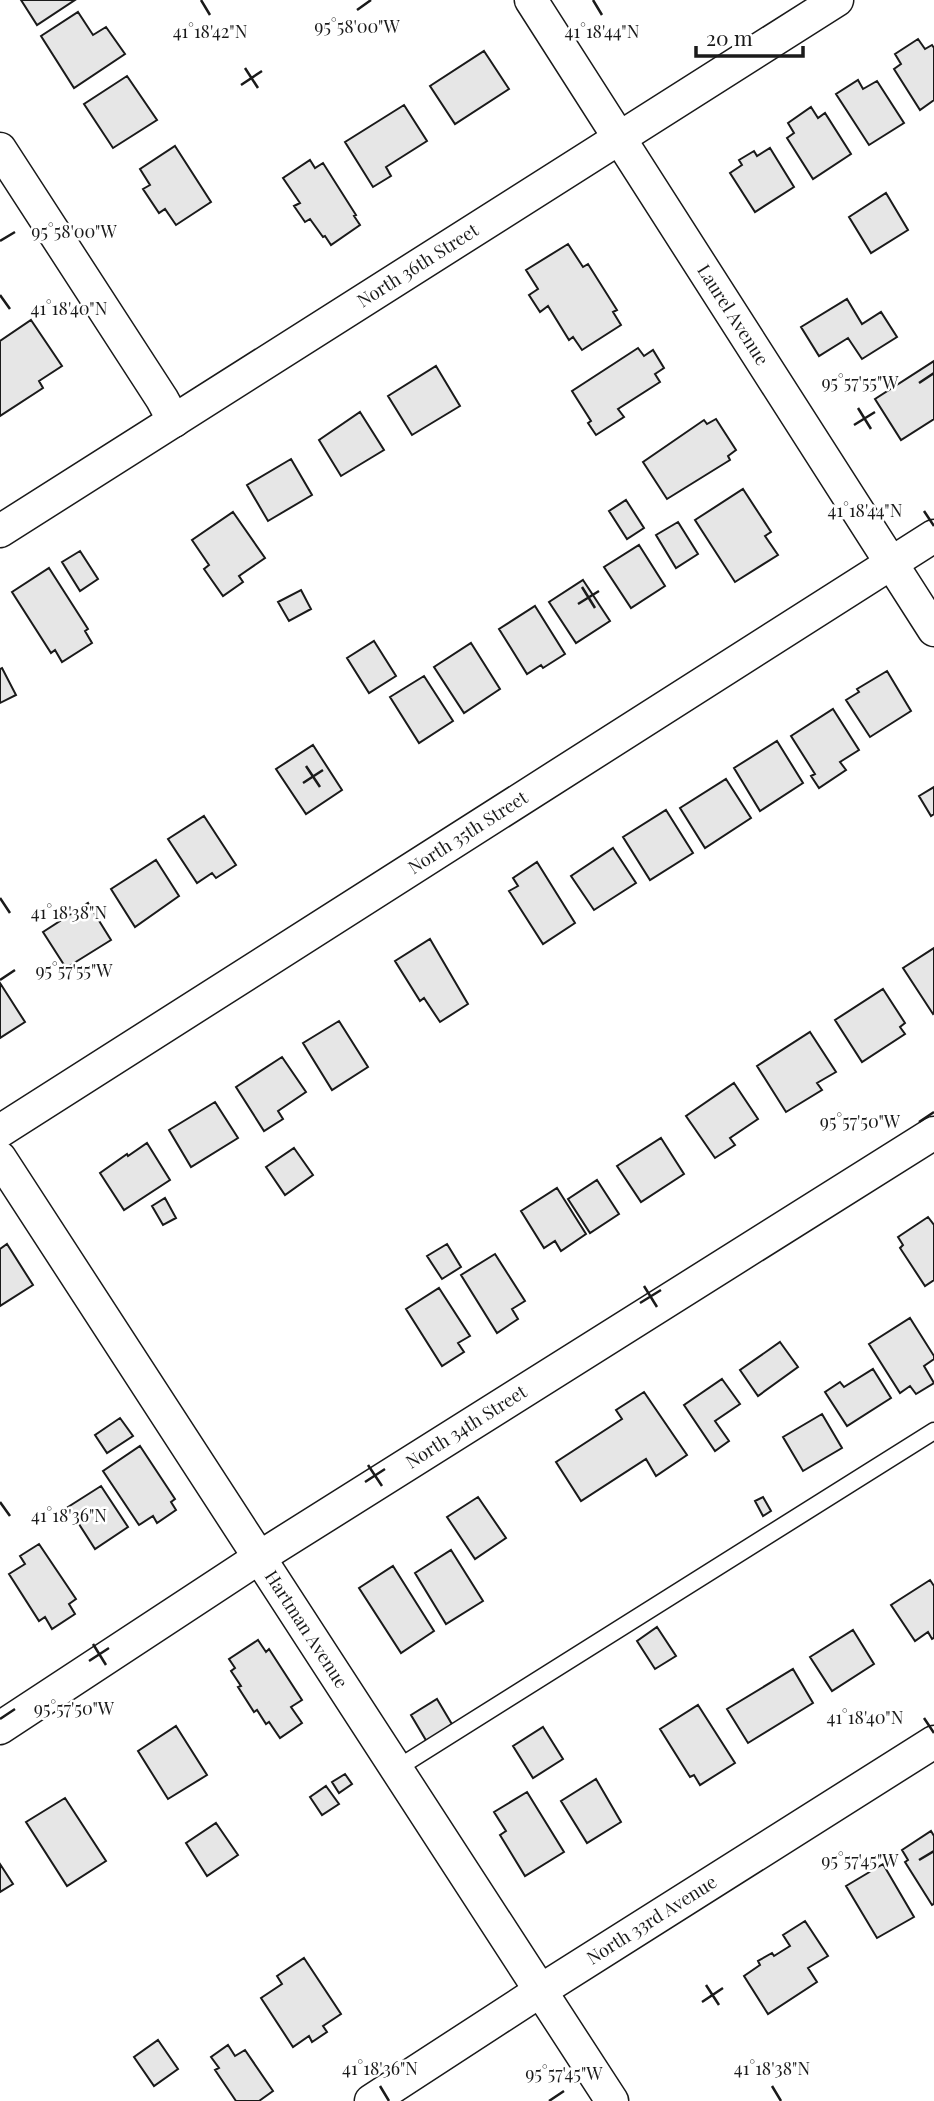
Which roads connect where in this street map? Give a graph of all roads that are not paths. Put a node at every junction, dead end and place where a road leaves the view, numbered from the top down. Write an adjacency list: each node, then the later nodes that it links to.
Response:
1 (531, 0): 3 (street, Laurel Avenue)
2 (838, 0): 3 (street, North 36th Street)
3 (620, 138): 5 (street, North 36th Street); 8 (street, Laurel Avenue)
4 (0, 149): 5 (street)
5 (174, 421): 6 (street, North 36th Street)
6 (0, 531)
7 (934, 536): 8 (street, North 35th Street)
8 (890, 563): 9 (street, Laurel Avenue); 10 (street, North 35th Street)
9 (934, 630)
10 (0, 1130)
11 (934, 1133): 14 (street, North 34th Street)
12 (0, 1158): 14 (street, Hartman Avenue)
13 (934, 1431): 17 (lane)
14 (260, 1557): 15 (street, North 34th Street); 17 (street, Hartman Avenue)
15 (0, 1728)
16 (934, 1742): 18 (street, North 33rd Avenue)
17 (396, 1769): 18 (street, Hartman Avenue)
18 (540, 1991): 19 (street, North 33rd Avenue); 20 (street, Hartman Avenue)
19 (372, 2101)
20 (612, 2101)

